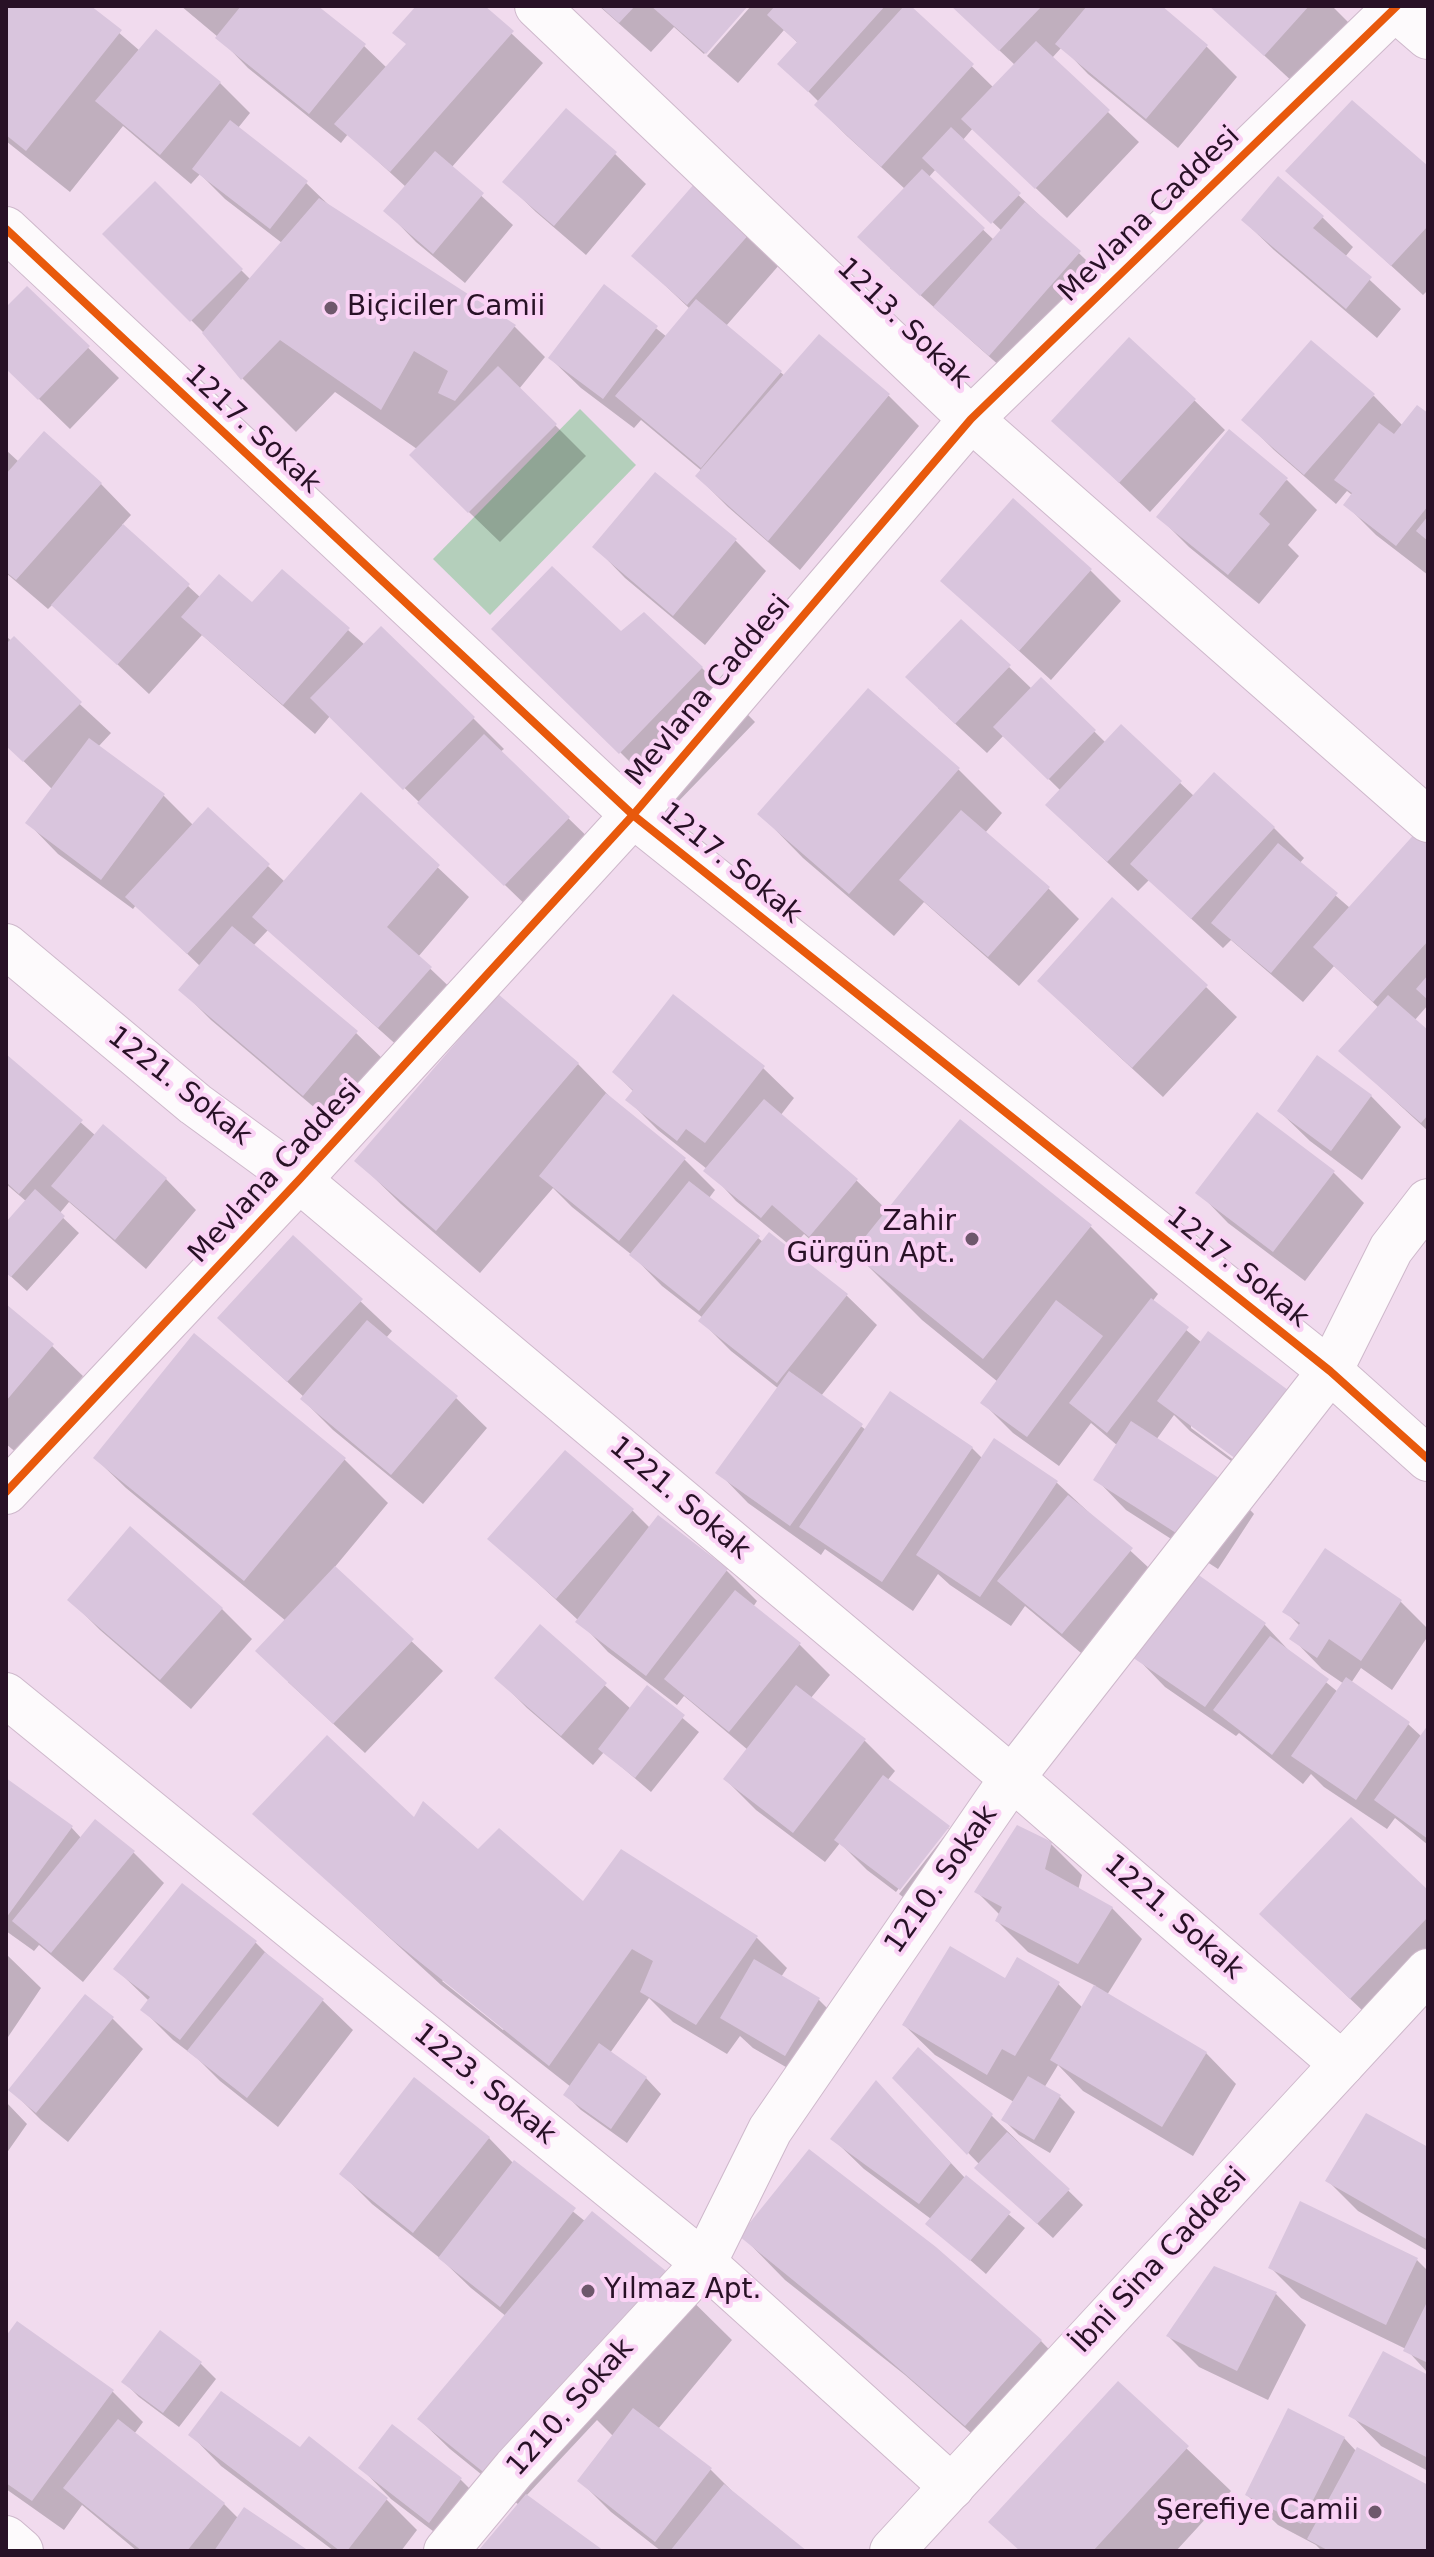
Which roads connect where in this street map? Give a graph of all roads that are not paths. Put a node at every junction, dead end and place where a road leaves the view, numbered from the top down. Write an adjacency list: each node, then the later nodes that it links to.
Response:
1 (537, 6): 5 (street, 1213. Sokak)
2 (1395, 7): 3 (street); 5 (street, Mevlana Caddesi)
3 (1428, 37)
4 (6, 229): 6 (street, 1217. Sokak)
5 (971, 419): 6 (street, Mevlana Caddesi); 7 (street, 1213. Sokak)
6 (633, 815): 9 (street, Mevlana Caddesi); 11 (street, 1217. Sokak)
7 (1428, 820)
8 (6, 946): 9 (street, 1221. Sokak)
9 (299, 1180): 13 (street, Mevlana Caddesi); 15 (street, 1221. Sokak)
10 (1428, 1201): 11 (street, 1210. Sokak)
11 (1330, 1371): 12 (street, 1217. Sokak); 15 (street, 1210. Sokak)
12 (1428, 1459)
13 (6, 1492)
14 (6, 1695): 18 (street, 1223. Sokak)
15 (1012, 1778): 17 (street, 1221. Sokak); 18 (street, 1210. Sokak)
16 (1428, 1971): 17 (street, İbni Sina Caddesi)
17 (1342, 2064): 19 (street, İbni Sina Caddesi)
18 (704, 2263): 19 (street, 1223. Sokak); 22 (street, 1210. Sokak)
19 (952, 2487): 23 (street, İbni Sina Caddesi)
20 (6, 2538): 21 (street)
21 (21, 2551)
22 (446, 2551)
23 (892, 2551)

